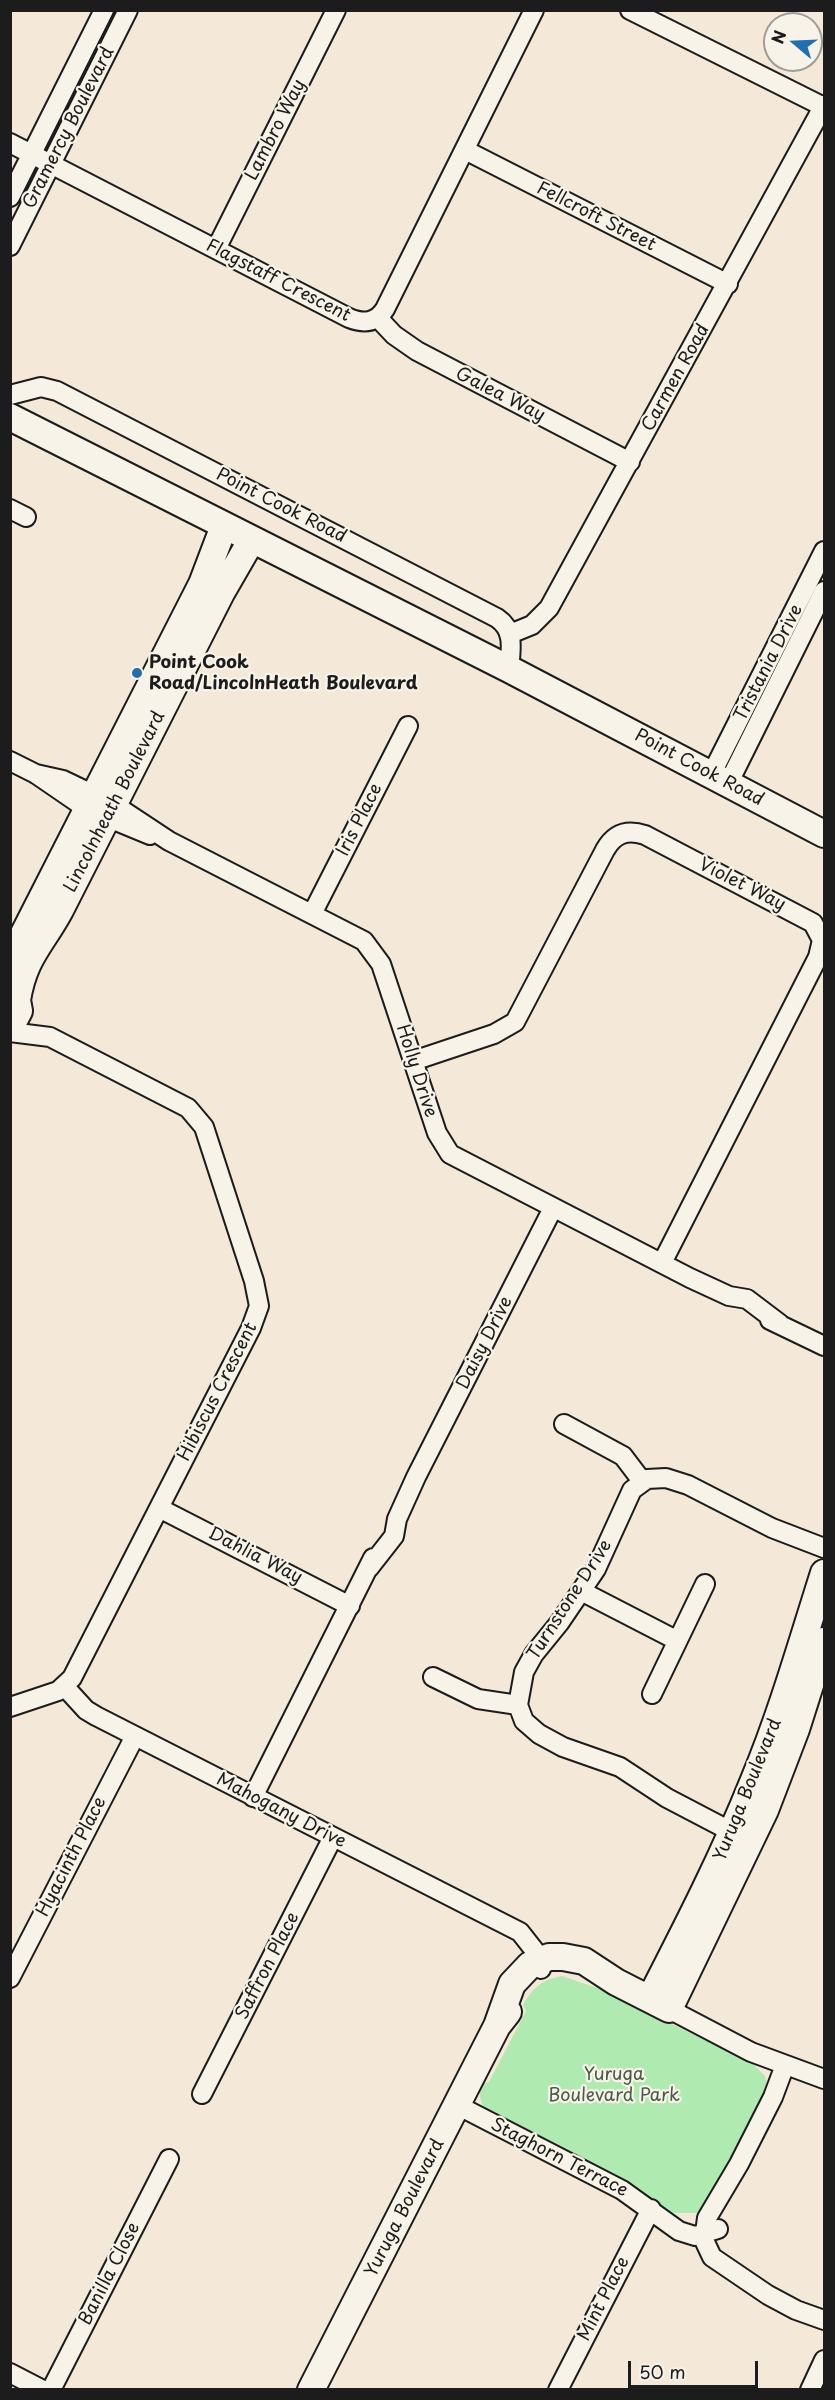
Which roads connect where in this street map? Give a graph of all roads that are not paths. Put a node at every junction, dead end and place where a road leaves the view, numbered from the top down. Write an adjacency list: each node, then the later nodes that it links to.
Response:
1 (104, 10): 9 (street, Gramercy Boulevard)
2 (128, 10): 10 (street, Gramercy Boulevard)
3 (336, 10): 13 (street, Lambro Way)
4 (534, 10): 8 (street, Flagstaff Crescent)
5 (630, 10): 6 (street)
6 (824, 106): 14 (street, Carmen Road)
7 (10, 143): 9 (street, Flagstaff Crescent)
8 (465, 150): 14 (street, Fellcroft Street); 15 (street, Flagstaff Crescent)
9 (32, 154): 10 (street, Flagstaff Crescent); 11 (street, Gramercy Boulevard)
10 (51, 165): 12 (street, Gramercy Boulevard); 13 (street, Flagstaff Crescent)
11 (10, 197)
12 (10, 246)
13 (216, 249): 15 (street, Flagstaff Crescent)
14 (728, 284): 18 (street, Carmen Road)
15 (378, 318): 18 (street, Galea Way)
16 (10, 395): 23 (street, Point Cook Road)
17 (10, 417): 19 (street, Point Cook Road)
18 (630, 462): 23 (street, Carmen Road)
19 (224, 526): 20 (street, Point Cook Road); 28 (street, Lincolnheath Boulevard)
20 (251, 541): 24 (street, Point Cook Road); 28 (street, Lincolnheath Boulevard)
21 (825, 551): 27 (street, Tristania Drive)
22 (825, 591): 27 (street, Tristania Drive)
23 (510, 634): 24 (street)
24 (509, 669): 27 (street, Point Cook Road)
25 (408, 726): 30 (street, Iris Place)
26 (10, 760): 28 (street, Holly Drive)
27 (720, 779): 29 (street, Point Cook Road)
28 (100, 807): 30 (street, Holly Drive); 31 (street, Lincolnheath Boulevard); 32 (street, Lincolnheath Boulevard)
29 (825, 834)
30 (312, 914): 34 (street, Holly Drive)
31 (10, 960)
32 (13, 1011): 33 (street, Hibiscus Crescent); 33 (street, Hibiscus Crescent)
33 (50, 1037): 40 (street, Hibiscus Crescent)
34 (413, 1061): 35 (street, Holly Drive); 36 (street, Violet Way)
35 (553, 1208): 36 (street, Holly Drive); 45 (street, Daisy Drive)
36 (662, 1263): 37 (street, Holly Drive)
37 (825, 1346)
38 (564, 1424): 39 (street)
39 (642, 1481): 41 (street); 44 (street, Turnstone Drive)
40 (159, 1508): 45 (street, Dahlia Way); 49 (street, Hibiscus Crescent)
41 (825, 1548)
42 (825, 1573): 55 (street, Yuruga Boulevard)
43 (705, 1584): 46 (street)
44 (581, 1591): 46 (street); 51 (street, Turnstone Drive)
45 (350, 1606): 54 (street, Daisy Drive)
46 (676, 1640): 50 (street)
47 (825, 1641): 59 (street, Yuruga Boulevard)
48 (433, 1677): 51 (street)
49 (65, 1687): 52 (street); 53 (street, Mahogany Drive)
50 (652, 1694)
51 (518, 1706): 55 (street)
52 (10, 1707)
53 (135, 1736): 54 (street, Mahogany Drive); 58 (street, Hyacinth Place)
54 (253, 1797): 56 (street, Mahogany Drive)
55 (732, 1832): 59 (street, Yuruga Boulevard)
56 (333, 1837): 57 (street, Mahogany Drive); 62 (street, Saffron Place)
57 (538, 1966): 59 (street); 63 (street, Yuruga Boulevard)
58 (10, 1978)
59 (659, 2004): 60 (street)
60 (785, 2065): 61 (street); 66 (street)
61 (825, 2079)
62 (202, 2094)
63 (457, 2105): 65 (street, Staghorn Terrace); 72 (street, Yuruga Boulevard)
64 (169, 2159): 71 (street, Banilla Close)
65 (655, 2212): 66 (street, Staghorn Terrace); 73 (street, Mint Place)
66 (709, 2229): 67 (street)
67 (825, 2320)
68 (825, 2360): 74 (street)
69 (10, 2373): 70 (street)
70 (43, 2390)
71 (51, 2390)
72 (311, 2390)
73 (558, 2390)
74 (810, 2390)

